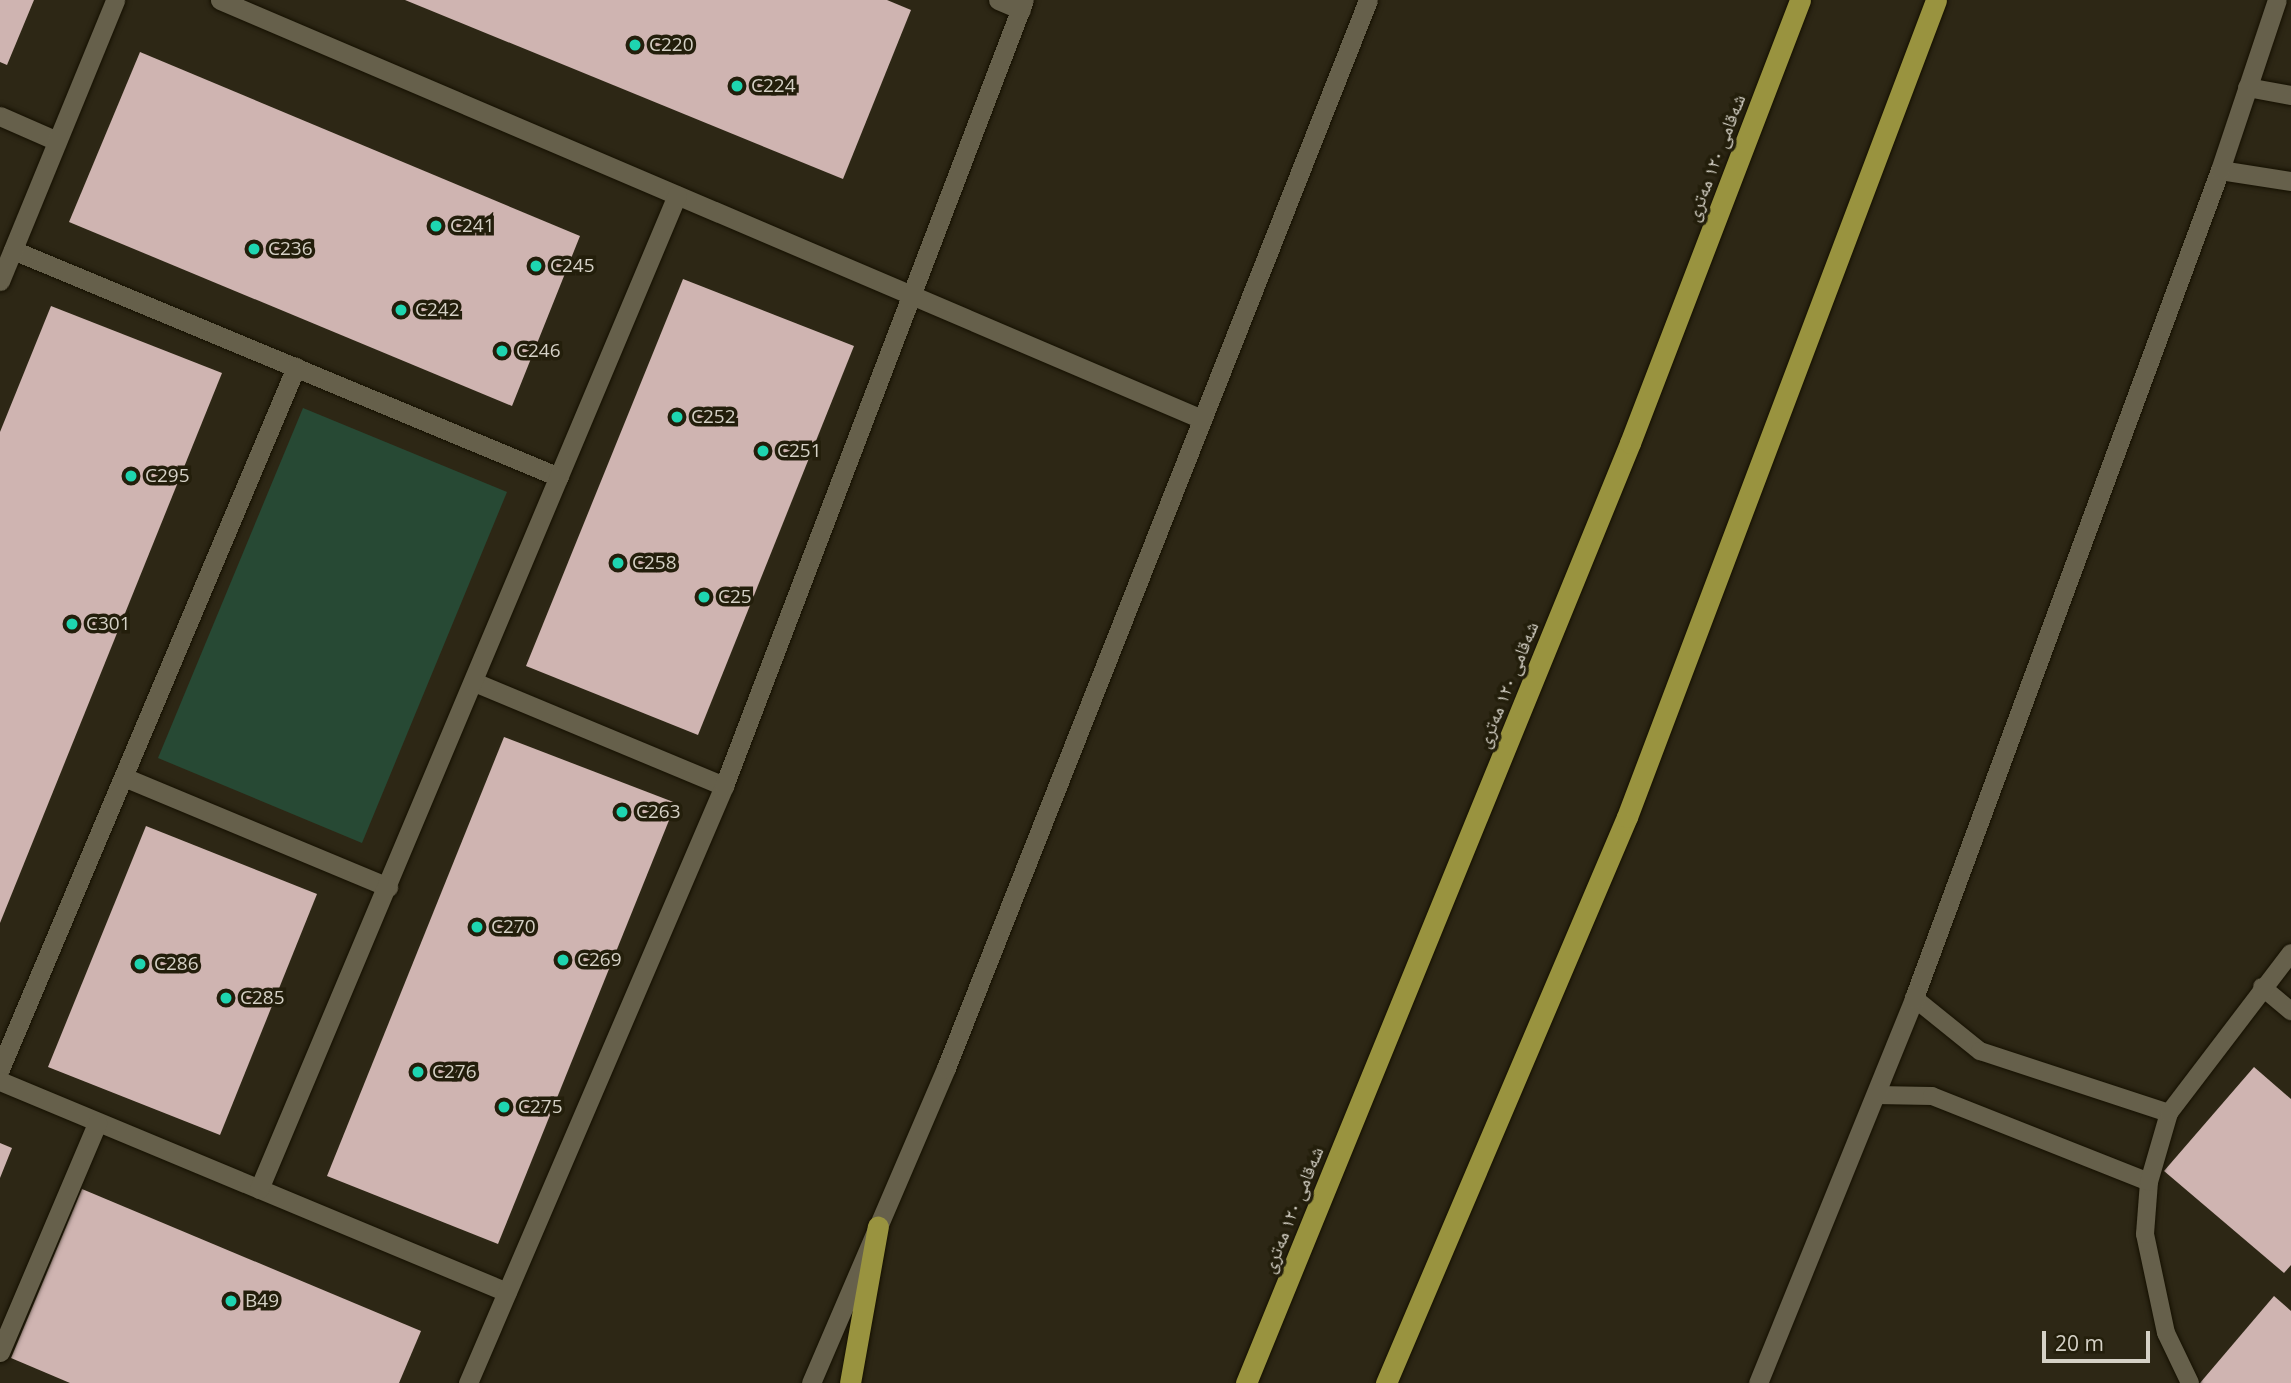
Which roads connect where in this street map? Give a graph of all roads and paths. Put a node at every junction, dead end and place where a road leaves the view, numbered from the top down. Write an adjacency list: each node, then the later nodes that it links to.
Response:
1 (115, 0): 12 (street)
2 (220, 0): 15 (street)
3 (998, 0): 8 (street)
4 (1368, 0): 20 (street)
5 (1800, 0): 40 (highway, شەقامی ١٢٠ مەتری)
6 (1936, 0): 45 (highway)
7 (2277, 0): 9 (street)
8 (1023, 5): 18 (street)
9 (2247, 87): 10 (street); 13 (street)
10 (2291, 95)
11 (0, 116): 12 (street)
12 (57, 141): 16 (street)
13 (2220, 170): 14 (street); 28 (street)
14 (2291, 181)
15 (677, 195): 18 (street); 21 (street)
16 (13, 250): 17 (street); 19 (street)
17 (0, 281)
18 (912, 296): 20 (street); 24 (street)
19 (296, 367): 21 (street); 23 (street)
20 (1202, 419): 37 (street)
21 (559, 477): 22 (street)
22 (474, 682): 24 (street); 25 (street)
23 (126, 778): 25 (street); 30 (street)
24 (724, 786): 38 (street)
25 (388, 887): 36 (street)
26 (2291, 953): 27 (lane)
27 (2262, 987): 29 (lane); 33 (lane)
28 (1914, 998): 32 (street); 33 (lane)
29 (2291, 1011)
30 (0, 1069)
31 (0, 1081): 34 (street)
32 (1876, 1095): 35 (lane); 46 (street)
33 (2169, 1114): 35 (lane)
34 (97, 1123): 36 (street); 39 (street)
35 (2149, 1182): 47 (lane)
36 (259, 1189): 38 (street)
37 (878, 1226): 42 (street); 43 (highway)
38 (507, 1292): 41 (street)
39 (0, 1352)
40 (1250, 1373): 44 (highway, شەقامی ١٢٠ مەتری)
41 (468, 1383)
42 (811, 1383)
43 (850, 1383)
44 (1241, 1383)
45 (1386, 1383)
46 (1758, 1383)
47 (2190, 1383)

